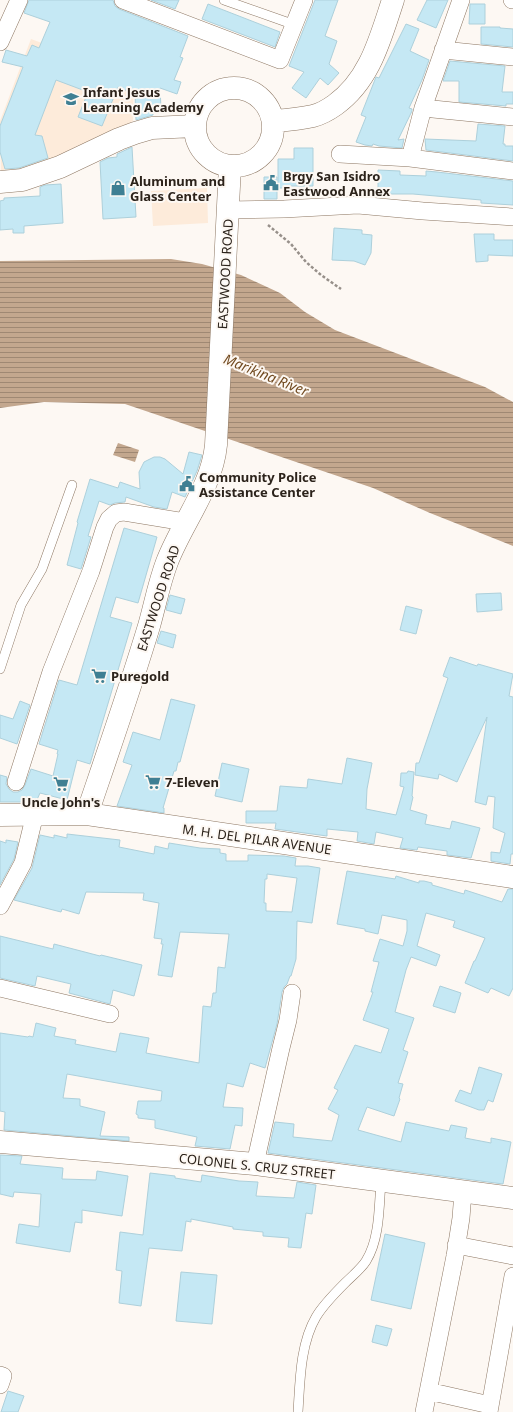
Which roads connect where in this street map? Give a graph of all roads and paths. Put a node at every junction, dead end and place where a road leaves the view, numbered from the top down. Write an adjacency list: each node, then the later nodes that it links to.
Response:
1 (123, 0): 7 (street)
2 (224, 0): 7 (lane)
3 (304, 0): 7 (street)
4 (393, 0): 13 (main road)
5 (461, 0): 9 (street)
6 (11, 6): 8 (street)
7 (295, 25)
8 (0, 42)
9 (443, 50): 10 (street); 11 (street)
10 (513, 57)
11 (423, 108): 12 (street); 16 (street)
12 (513, 117)
13 (274, 121): 14 (main road); 17 (main road)
14 (194, 126): 17 (main road); 19 (main road)
15 (340, 154): 16 (street)
16 (410, 158): 18 (street)
17 (230, 166): 20 (main road, EASTWOOD ROAD)
18 (513, 170)
19 (0, 182)
20 (228, 210): 21 (street); 25 (main road, EASTWOOD ROAD)
21 (513, 217)
22 (266, 224): 23 (path)
23 (341, 289)
24 (72, 485): 26 (lane)
25 (185, 522): 27 (street); 29 (main road, EASTWOOD ROAD)
26 (0, 669)
27 (16, 782)
28 (35, 814): 29 (main road, M. H. DEL PILAR AVENUE); 30 (main road, M. H. DEL PILAR AVENUE); 32 (street)
29 (87, 814): 31 (main road, M. H. DEL PILAR AVENUE)
30 (0, 815)
31 (513, 878)
32 (0, 906)
33 (0, 988): 35 (street)
34 (292, 993): 37 (street)
35 (110, 1014)
36 (0, 1142): 37 (main road, COLONEL S. CRUZ STREET)
37 (255, 1164): 38 (main road, COLONEL S. CRUZ STREET)
38 (381, 1181): 39 (main road, COLONEL S. CRUZ STREET); 46 (lane)
39 (463, 1192): 40 (main road, COLONEL S. CRUZ STREET); 41 (street)
40 (513, 1198)
41 (456, 1245): 42 (street); 44 (street)
42 (513, 1256)
43 (513, 1276): 45 (street)
44 (428, 1391): 45 (street); 47 (street)
45 (490, 1409)
46 (298, 1412)
47 (424, 1412)

